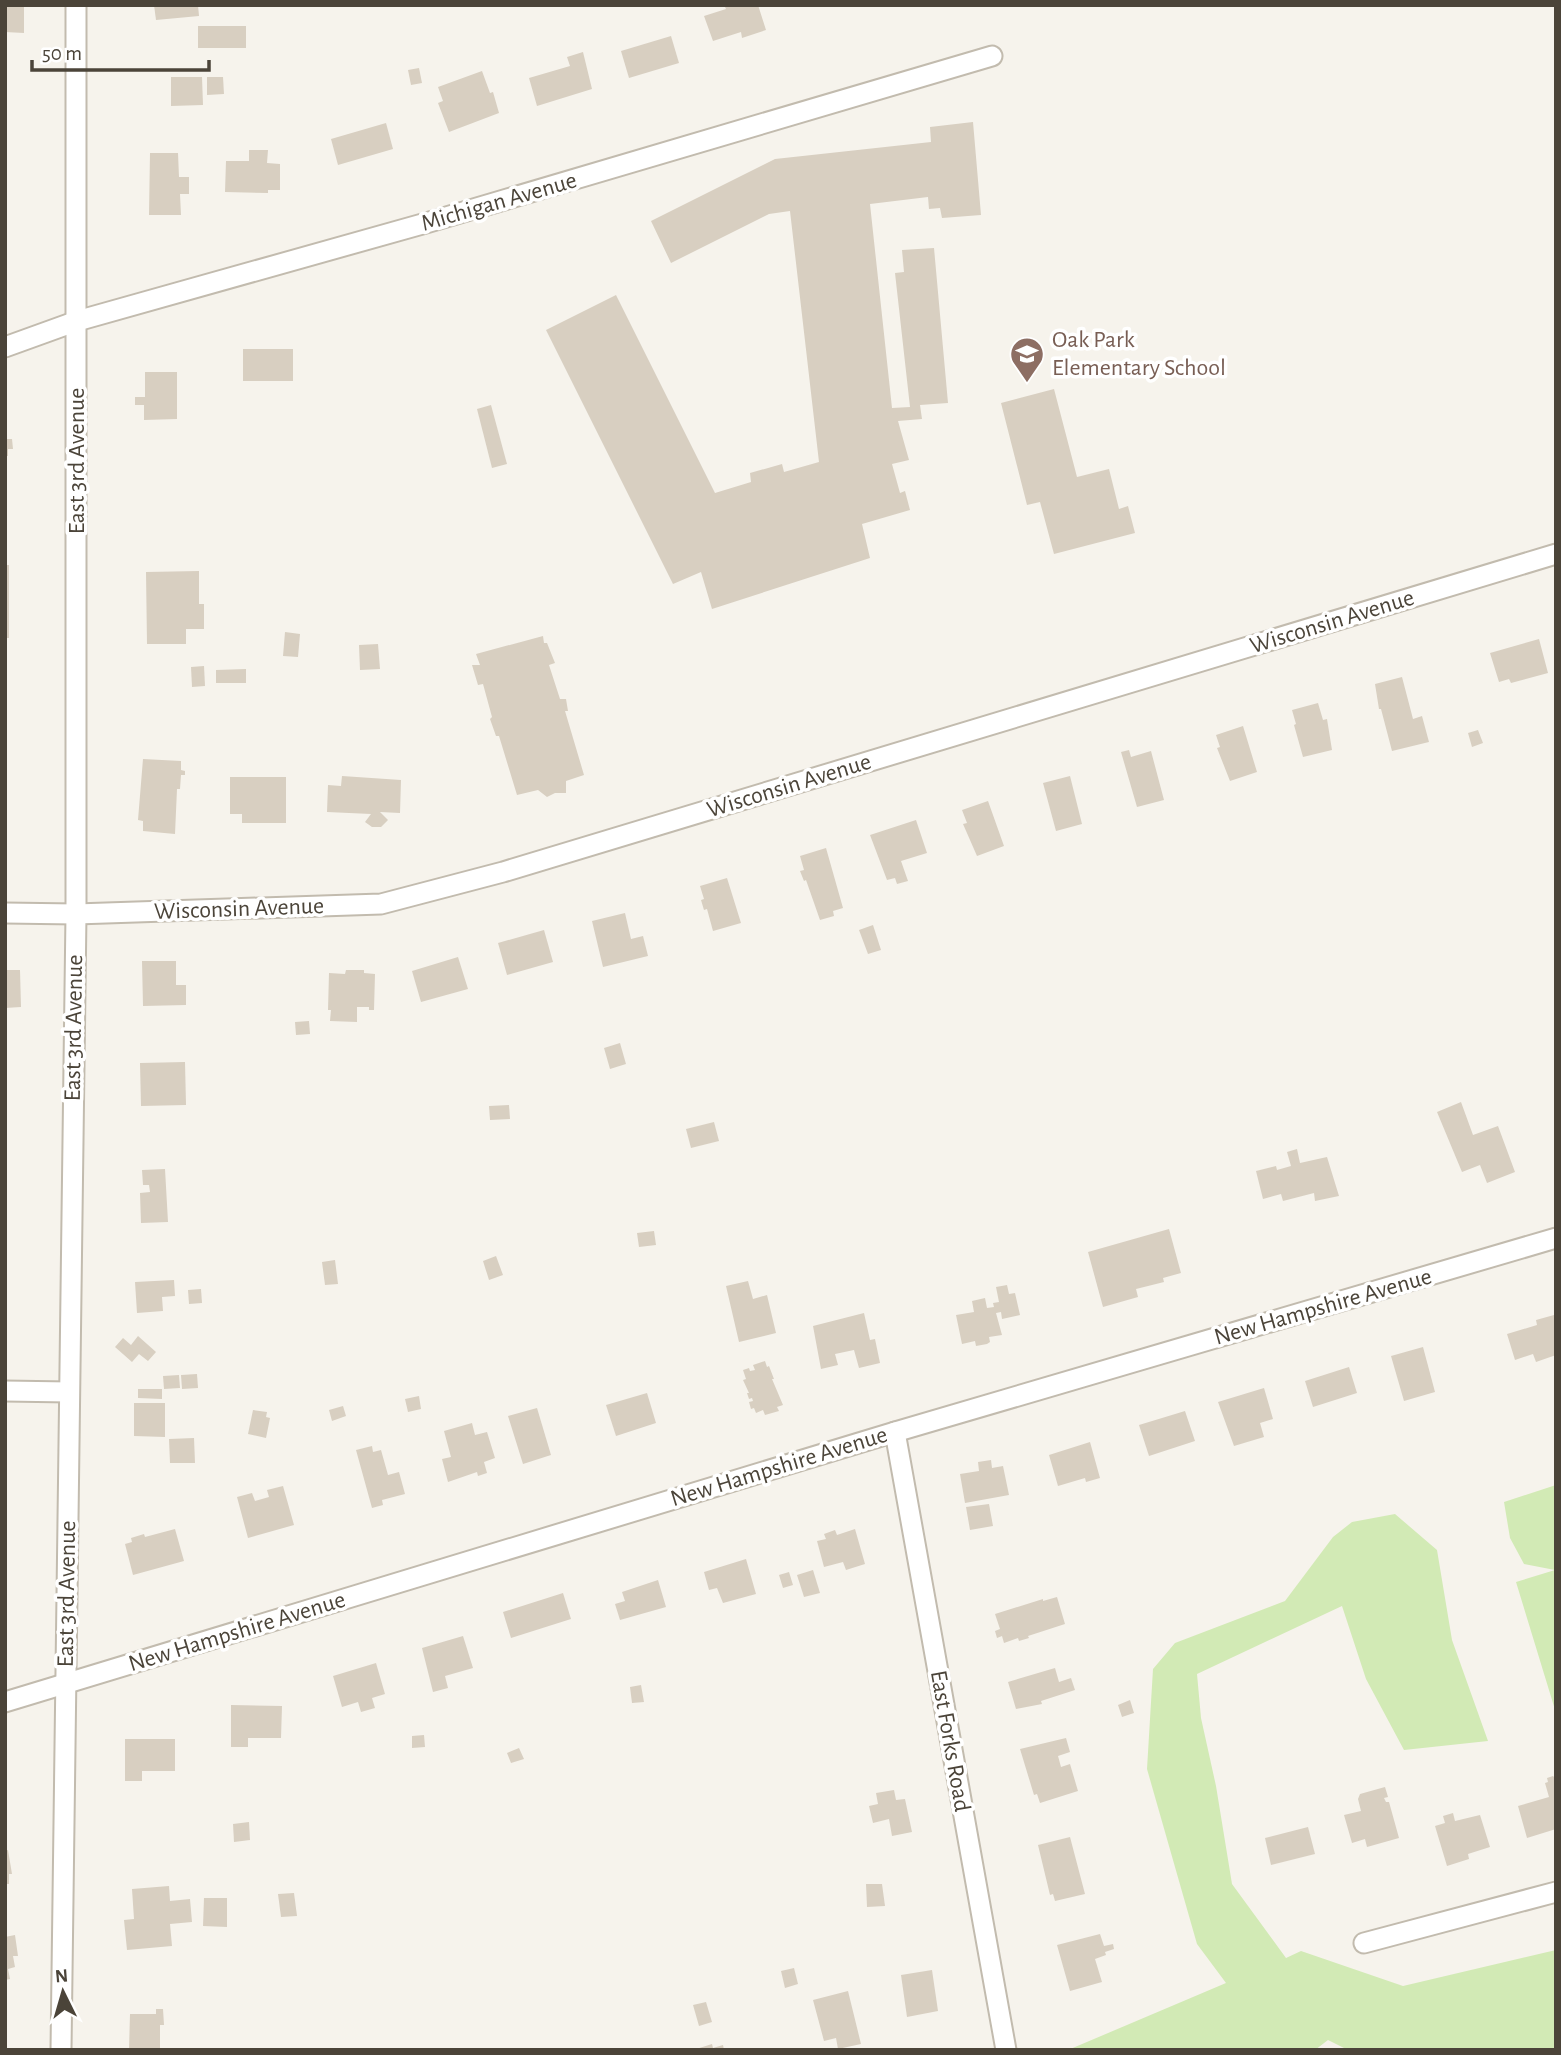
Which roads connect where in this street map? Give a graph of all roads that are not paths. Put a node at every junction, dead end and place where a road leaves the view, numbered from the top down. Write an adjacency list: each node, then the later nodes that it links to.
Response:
1 (76, 5): 3 (street, East 3rd Avenue)
2 (992, 56): 3 (street, Michigan Avenue)
3 (77, 321): 4 (street, Michigan Avenue); 7 (street, East 3rd Avenue)
4 (5, 347)
5 (1556, 554): 7 (street, Wisconsin Avenue)
6 (5, 913): 7 (street, Wisconsin Avenue)
7 (76, 915): 10 (street, East 3rd Avenue)
8 (1556, 1238): 11 (street, New Hampshire Avenue)
9 (5, 1391): 10 (street)
10 (69, 1392): 12 (street, East 3rd Avenue)
11 (895, 1432): 12 (street, New Hampshire Avenue); 17 (street, East Forks Road)
12 (65, 1686): 13 (street, New Hampshire Avenue); 16 (street, East 3rd Avenue)
13 (5, 1702)
14 (1556, 1892): 15 (street)
15 (1364, 1943)
16 (61, 2050)
17 (1006, 2050)

